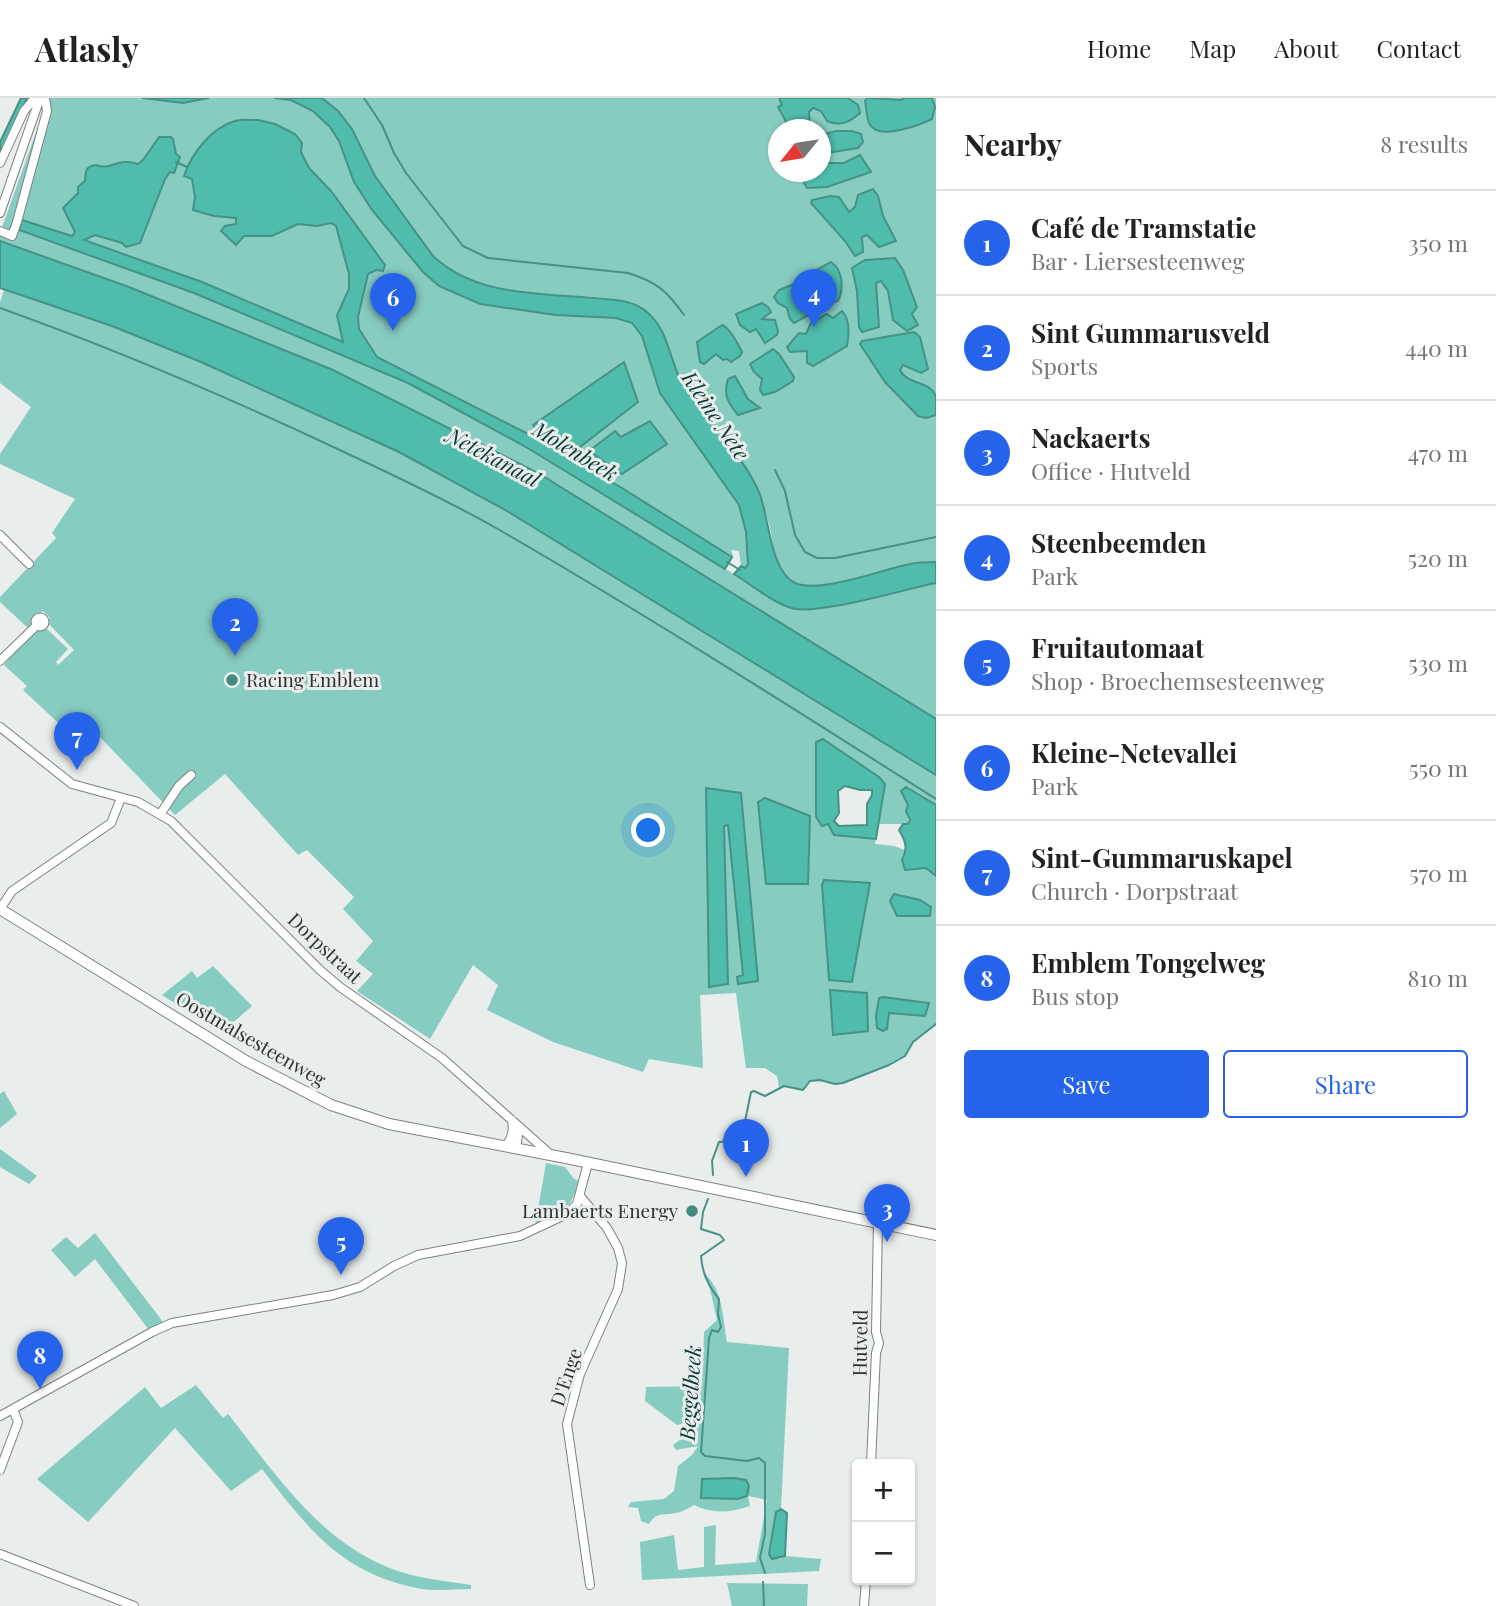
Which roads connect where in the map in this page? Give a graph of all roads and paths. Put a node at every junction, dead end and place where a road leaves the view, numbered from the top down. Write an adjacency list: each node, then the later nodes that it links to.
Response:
1 (40, 98): 2 (street); 3 (street); 4 (street)
2 (0, 163)
3 (0, 213)
4 (0, 232)
5 (0, 535): 6 (street)
6 (29, 564)
7 (37, 625): 8 (street)
8 (0, 661)
9 (0, 727): 11 (street, Dorpstraat)
10 (191, 775): 12 (street)
11 (121, 798): 12 (street, Dorpstraat); 13 (street)
12 (161, 813): 14 (street, Dorpstraat)
13 (0, 909): 16 (main road, Oostmalsesteenweg)
14 (512, 1120): 15 (street, Dorpstraat); 16 (street)
15 (519, 1126): 16 (street); 17 (street, Dorpstraat)
16 (511, 1148): 17 (main road, Oostmalsesteenweg)
17 (551, 1155): 18 (main road, Oostmalsesteenweg)
18 (588, 1164): 19 (street); 20 (main road, Oostmalsesteenweg)
19 (580, 1196): 22 (street); 27 (street, D'Enge)
20 (878, 1222): 21 (main road, Oostmalsesteenweg); 24 (street, Hutveld)
21 (936, 1233)
22 (13, 1409): 23 (street); 25 (street)
23 (0, 1416)
24 (871, 1459)
25 (0, 1470)
26 (0, 1553): 29 (street)
27 (590, 1585)
28 (866, 1585): 30 (street)
29 (134, 1606)
30 (864, 1606)

